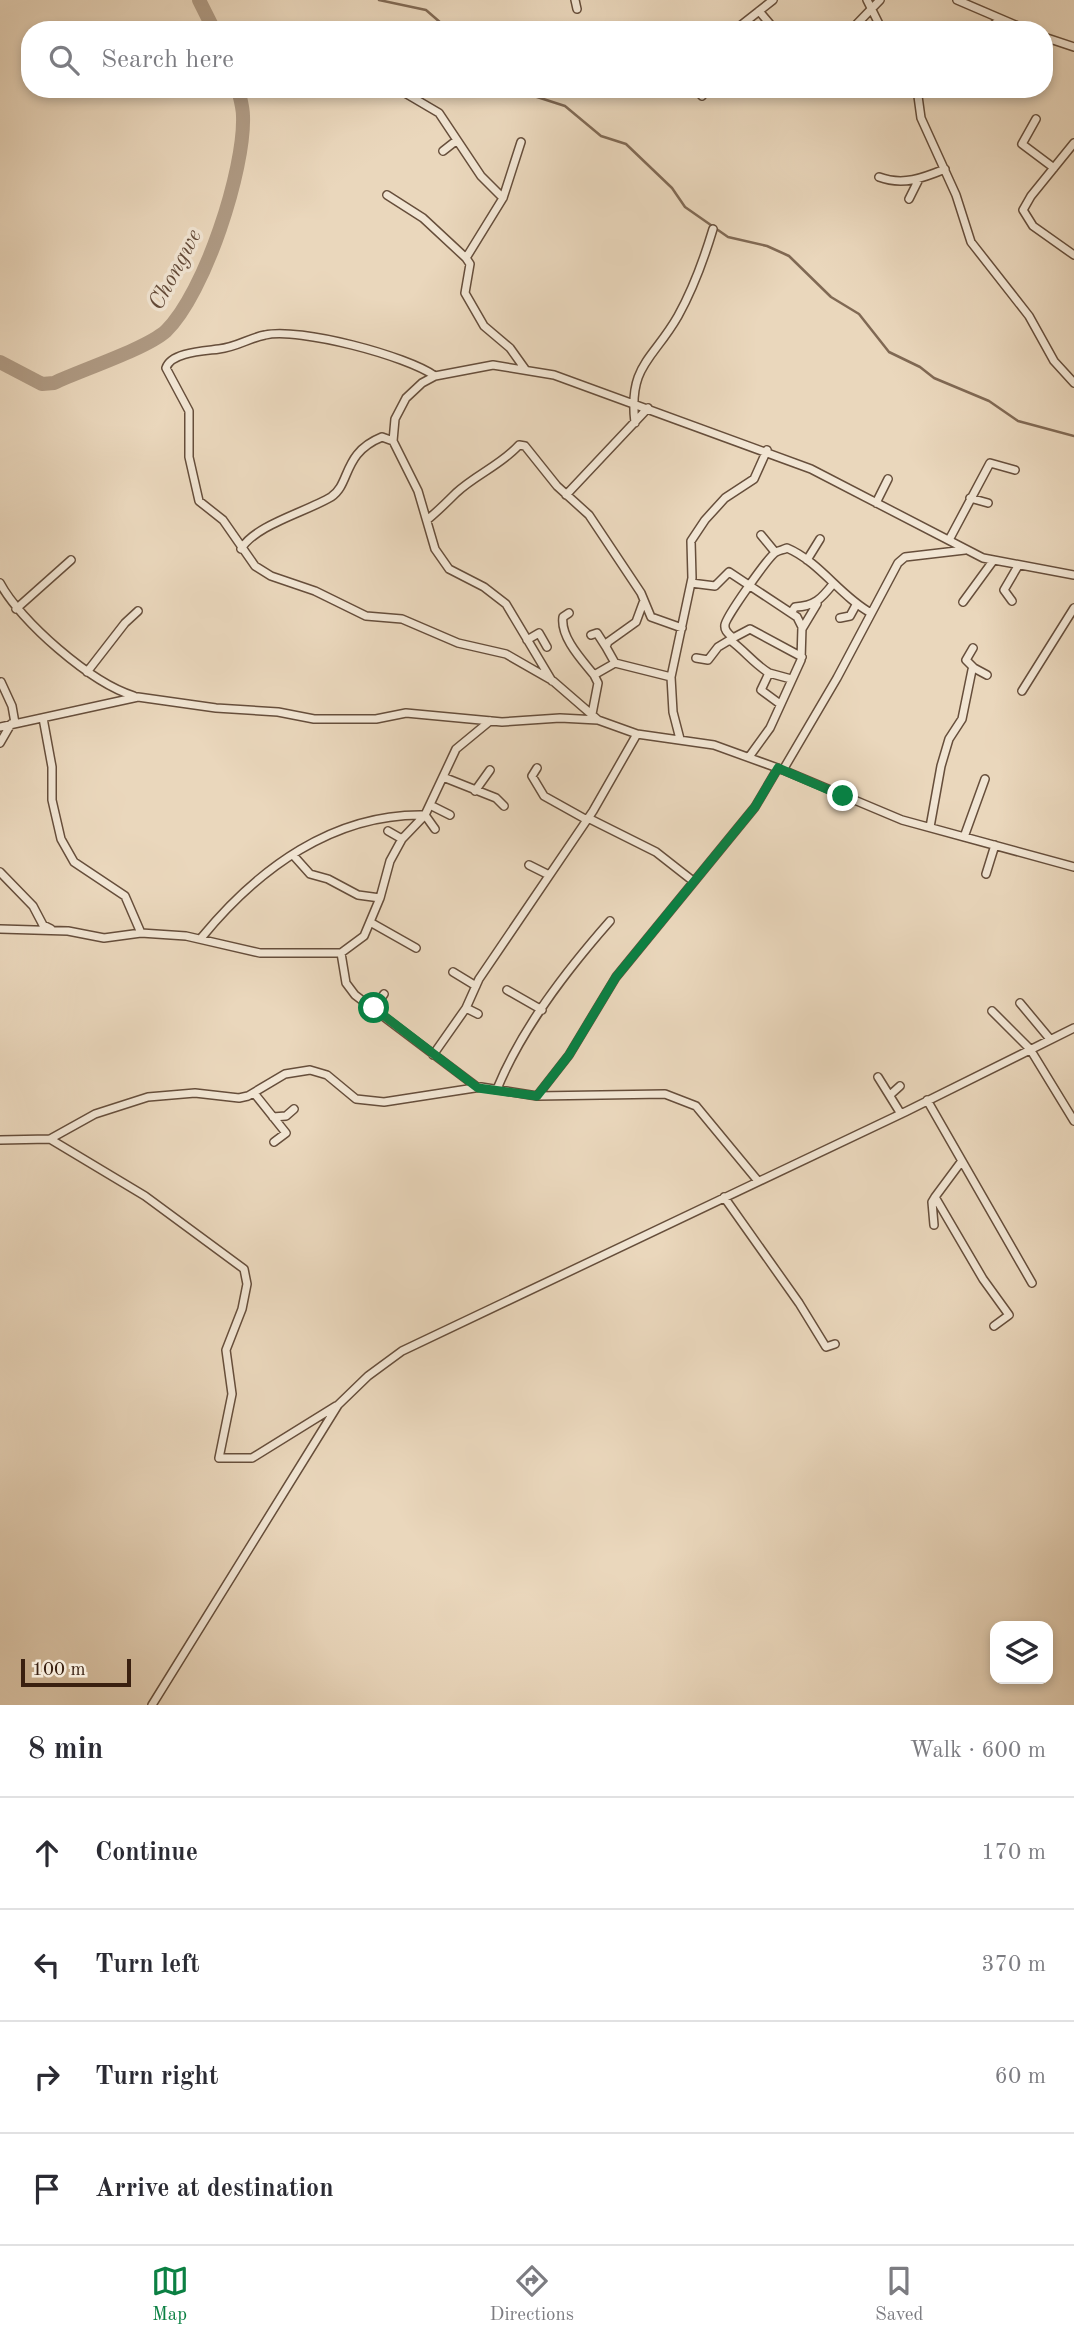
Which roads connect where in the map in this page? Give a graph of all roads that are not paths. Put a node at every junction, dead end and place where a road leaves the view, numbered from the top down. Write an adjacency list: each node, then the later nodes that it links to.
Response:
1 (575, 0): 6 (street)
2 (773, 0): 8 (street)
3 (867, 0): 7 (street)
4 (880, 0): 7 (street)
5 (957, 0): 9 (street)
6 (578, 9)
7 (872, 10): 12 (street); 13 (street)
8 (759, 11): 10 (street); 11 (street)
9 (999, 20)
10 (746, 21)
11 (767, 21)
12 (860, 21)
13 (878, 21)
14 (1053, 40): 15 (street)
15 (1074, 47)
16 (414, 98): 19 (street)
17 (919, 98): 24 (street)
18 (1036, 119): 23 (street)
19 (457, 140): 22 (street); 28 (street)
20 (521, 142): 28 (street)
21 (1074, 143): 23 (street)
22 (443, 151)
23 (1054, 168): 31 (street)
24 (945, 169): 26 (street); 35 (street)
25 (879, 177): 26 (street)
26 (919, 179): 29 (street)
27 (387, 195): 32 (street)
28 (503, 198): 32 (street)
29 (909, 200)
30 (713, 229): 36 (street)
31 (1074, 255)
32 (466, 258): 33 (street)
33 (525, 369): 34 (street); 36 (street)
34 (435, 376): 39 (street); 51 (street)
35 (1074, 383)
36 (632, 402): 37 (street); 38 (street)
37 (648, 408): 38 (street); 40 (street)
38 (635, 423): 43 (street)
39 (393, 441): 47 (street); 51 (street)
40 (766, 450): 45 (street); 60 (street)
41 (1015, 470): 44 (street)
42 (888, 479): 45 (street)
43 (566, 495): 47 (street); 66 (street)
44 (970, 498): 46 (street); 50 (street)
45 (876, 503): 50 (street)
46 (988, 503)
47 (427, 520): 79 (street)
48 (761, 535): 53 (street)
49 (820, 539): 55 (street)
50 (949, 540): 52 (street)
51 (241, 549): 93 (street)
52 (965, 550): 56 (street); 73 (street)
53 (775, 552): 55 (street); 62 (street)
54 (71, 560): 69 (street)
55 (807, 560): 61 (street)
56 (993, 561): 57 (street); 65 (street)
57 (1018, 566): 58 (street); 64 (street)
58 (1074, 575)
59 (0, 583): 69 (street)
60 (691, 583): 62 (street); 75 (street)
61 (833, 584): 63 (street); 67 (street)
62 (750, 585): 72 (street); 78 (street)
63 (820, 601): 72 (street); 76 (street)
64 (1012, 601)
65 (963, 602)
66 (643, 603): 75 (street); 81 (street)
67 (856, 605): 73 (street); 74 (street)
68 (1074, 608): 95 (street)
69 (16, 609): 87 (street)
70 (138, 611): 87 (street)
71 (569, 613): 89 (street)
72 (791, 613): 76 (street)
73 (871, 613): 108 (street)
74 (841, 618)
75 (682, 628): 91 (street)
76 (802, 629): 83 (street)
77 (591, 635): 81 (street)
78 (732, 639): 83 (street); 84 (street); 88 (street)
79 (527, 640): 80 (street); 93 (street)
80 (547, 647)
81 (606, 647): 85 (street)
82 (973, 648): 86 (street)
83 (802, 657): 92 (street)
84 (696, 658)
85 (615, 663): 89 (street); 91 (street)
86 (974, 668): 90 (street); 118 (street)
87 (88, 671): 96 (street)
88 (768, 673): 92 (street); 97 (street)
89 (594, 675): 98 (street)
90 (987, 675)
91 (671, 677): 104 (street)
92 (791, 679): 97 (street)
93 (553, 681): 98 (street)
94 (1, 682): 101 (street)
95 (1022, 691)
96 (138, 697): 99 (street); 100 (street)
97 (780, 704): 106 (street)
98 (595, 717): 100 (street); 103 (street)
99 (43, 718): 101 (street); 136 (street)
100 (490, 721): 110 (street)
101 (13, 724): 102 (street); 105 (street)
102 (0, 727)
103 (637, 734): 104 (street); 117 (street)
104 (680, 739): 106 (street)
105 (0, 743)
106 (749, 757): 108 (street)
107 (537, 768): 117 (street)
108 (780, 769): 118 (street); 130 (street)
109 (490, 770): 112 (street)
110 (443, 777): 112 (street); 113 (street)
111 (985, 779): 121 (street)
112 (475, 791): 114 (street)
113 (430, 805): 115 (street); 116 (street)
114 (504, 806)
115 (425, 815): 119 (street); 122 (street); 124 (street)
116 (450, 815)
117 (588, 819): 129 (street); 130 (street)
118 (930, 827): 121 (street)
119 (435, 828)
120 (388, 831): 122 (street)
121 (964, 837): 123 (street)
122 (402, 839): 131 (street)
123 (995, 845): 126 (street); 128 (street)
124 (293, 855): 131 (street); 137 (street)
125 (529, 865): 129 (street)
126 (1072, 865)
127 (0, 872): 135 (street)
128 (986, 874)
129 (549, 875): 141 (street)
130 (693, 881): 160 (street)
131 (380, 898): 133 (street)
132 (610, 921): 147 (street)
133 (370, 922): 138 (street); 139 (street)
134 (0, 929): 135 (street)
135 (55, 931): 136 (street)
136 (141, 933): 137 (street)
137 (202, 937): 139 (street)
138 (416, 948)
139 (341, 953): 145 (street)
140 (453, 972): 141 (street)
141 (476, 986): 146 (street)
142 (507, 990): 147 (street)
143 (384, 994): 145 (street)
144 (1020, 1003): 151 (street)
145 (374, 1008): 153 (street)
146 (466, 1008): 149 (street); 153 (street)
147 (542, 1010): 157 (street)
148 (992, 1011): 152 (street)
149 (478, 1014)
150 (1074, 1028): 151 (street)
151 (1050, 1039): 152 (street)
152 (1030, 1049): 161 (street); 165 (street)
153 (433, 1055): 156 (street)
154 (878, 1077): 159 (street)
155 (900, 1086): 159 (street)
156 (478, 1088): 157 (street); 158 (street)
157 (497, 1089): 160 (street)
158 (254, 1093): 164 (street); 166 (street)
159 (890, 1095): 163 (street)
160 (537, 1096): 170 (street)
161 (927, 1100): 163 (street); 169 (street)
162 (294, 1110): 164 (street)
163 (901, 1114): 170 (street)
164 (273, 1117): 168 (street)
165 (1074, 1121)
166 (50, 1139): 167 (street); 177 (street)
167 (0, 1140)
168 (274, 1142)
169 (961, 1162): 172 (street); 174 (street)
170 (758, 1181): 171 (street)
171 (724, 1197): 176 (street); 177 (street)
172 (935, 1197): 173 (street); 175 (street)
173 (934, 1225)
174 (1032, 1283)
175 (994, 1326)
176 (835, 1344)
177 (338, 1405): 178 (street)
178 (152, 1705)

